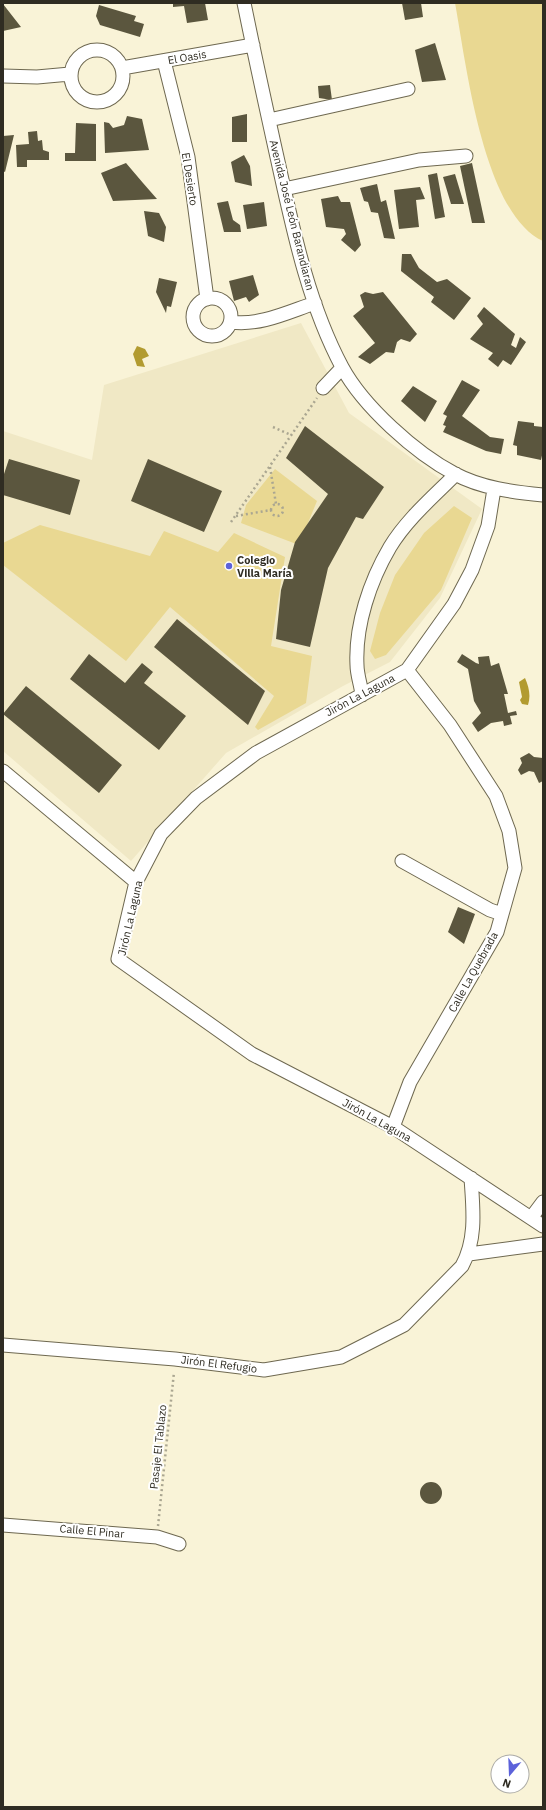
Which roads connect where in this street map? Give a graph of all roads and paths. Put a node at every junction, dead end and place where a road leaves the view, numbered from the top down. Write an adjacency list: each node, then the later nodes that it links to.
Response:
1 (244, 3): 2 (street, Avenida José León Barandiaran)
2 (253, 45): 3 (street, El Oasis); 8 (street, Avenida José León Barandiaran)
3 (164, 61): 4 (street, El Oasis); 11 (street, El Desierto)
4 (122, 68): 5 (street); 5 (street)
5 (70, 74): 6 (street)
6 (3, 76)
7 (408, 89): 8 (street)
8 (269, 120): 10 (street, Avenida José León Barandiaran)
9 (466, 156): 10 (street)
10 (284, 189): 12 (street, Avenida José León Barandiaran)
11 (207, 299): 13 (street); 13 (street)
12 (315, 303): 13 (street); 14 (street, Avenida José León Barandiaran)
13 (231, 322)
14 (342, 368): 15 (street); 19 (street, Avenida José León Barandiaran)
15 (322, 391): 17 (path)
16 (273, 427): 17 (path)
17 (291, 435): 18 (path)
18 (270, 466): 22 (path); 24 (path)
19 (456, 474): 20 (street, Avenida José León Barandiaran); 27 (street)
20 (494, 489): 21 (street, Avenida José León Barandiaran); 26 (street, Jirón La Laguna)
21 (543, 495)
22 (276, 504): 23 (path); 23 (path)
23 (271, 510): 24 (path)
24 (236, 516): 25 (path)
25 (231, 522)
26 (407, 670): 27 (street, Jirón La Laguna); 31 (street, Calle La Quebrada)
27 (362, 695): 30 (street, Jirón La Laguna)
28 (3, 771): 30 (street)
29 (402, 861): 31 (street)
30 (136, 882): 32 (street, Jirón La Laguna)
31 (502, 914): 32 (street, Calle La Quebrada)
32 (393, 1127): 33 (street, Jirón La Laguna)
33 (471, 1178): 35 (street, Jirón La Laguna); 38 (street, Jirón El Refugio)
34 (543, 1202): 35 (street)
35 (531, 1218): 36 (street, Jirón La Laguna)
36 (543, 1226)
37 (543, 1244): 38 (street)
38 (469, 1254): 40 (street, Jirón El Refugio)
39 (3, 1346): 40 (street, Jirón El Refugio)
40 (175, 1359): 42 (path, Pasaje El Tablazo)
41 (3, 1525): 42 (street, Calle El Pinar)
42 (156, 1537): 43 (street, Calle El Pinar)
43 (179, 1544)

